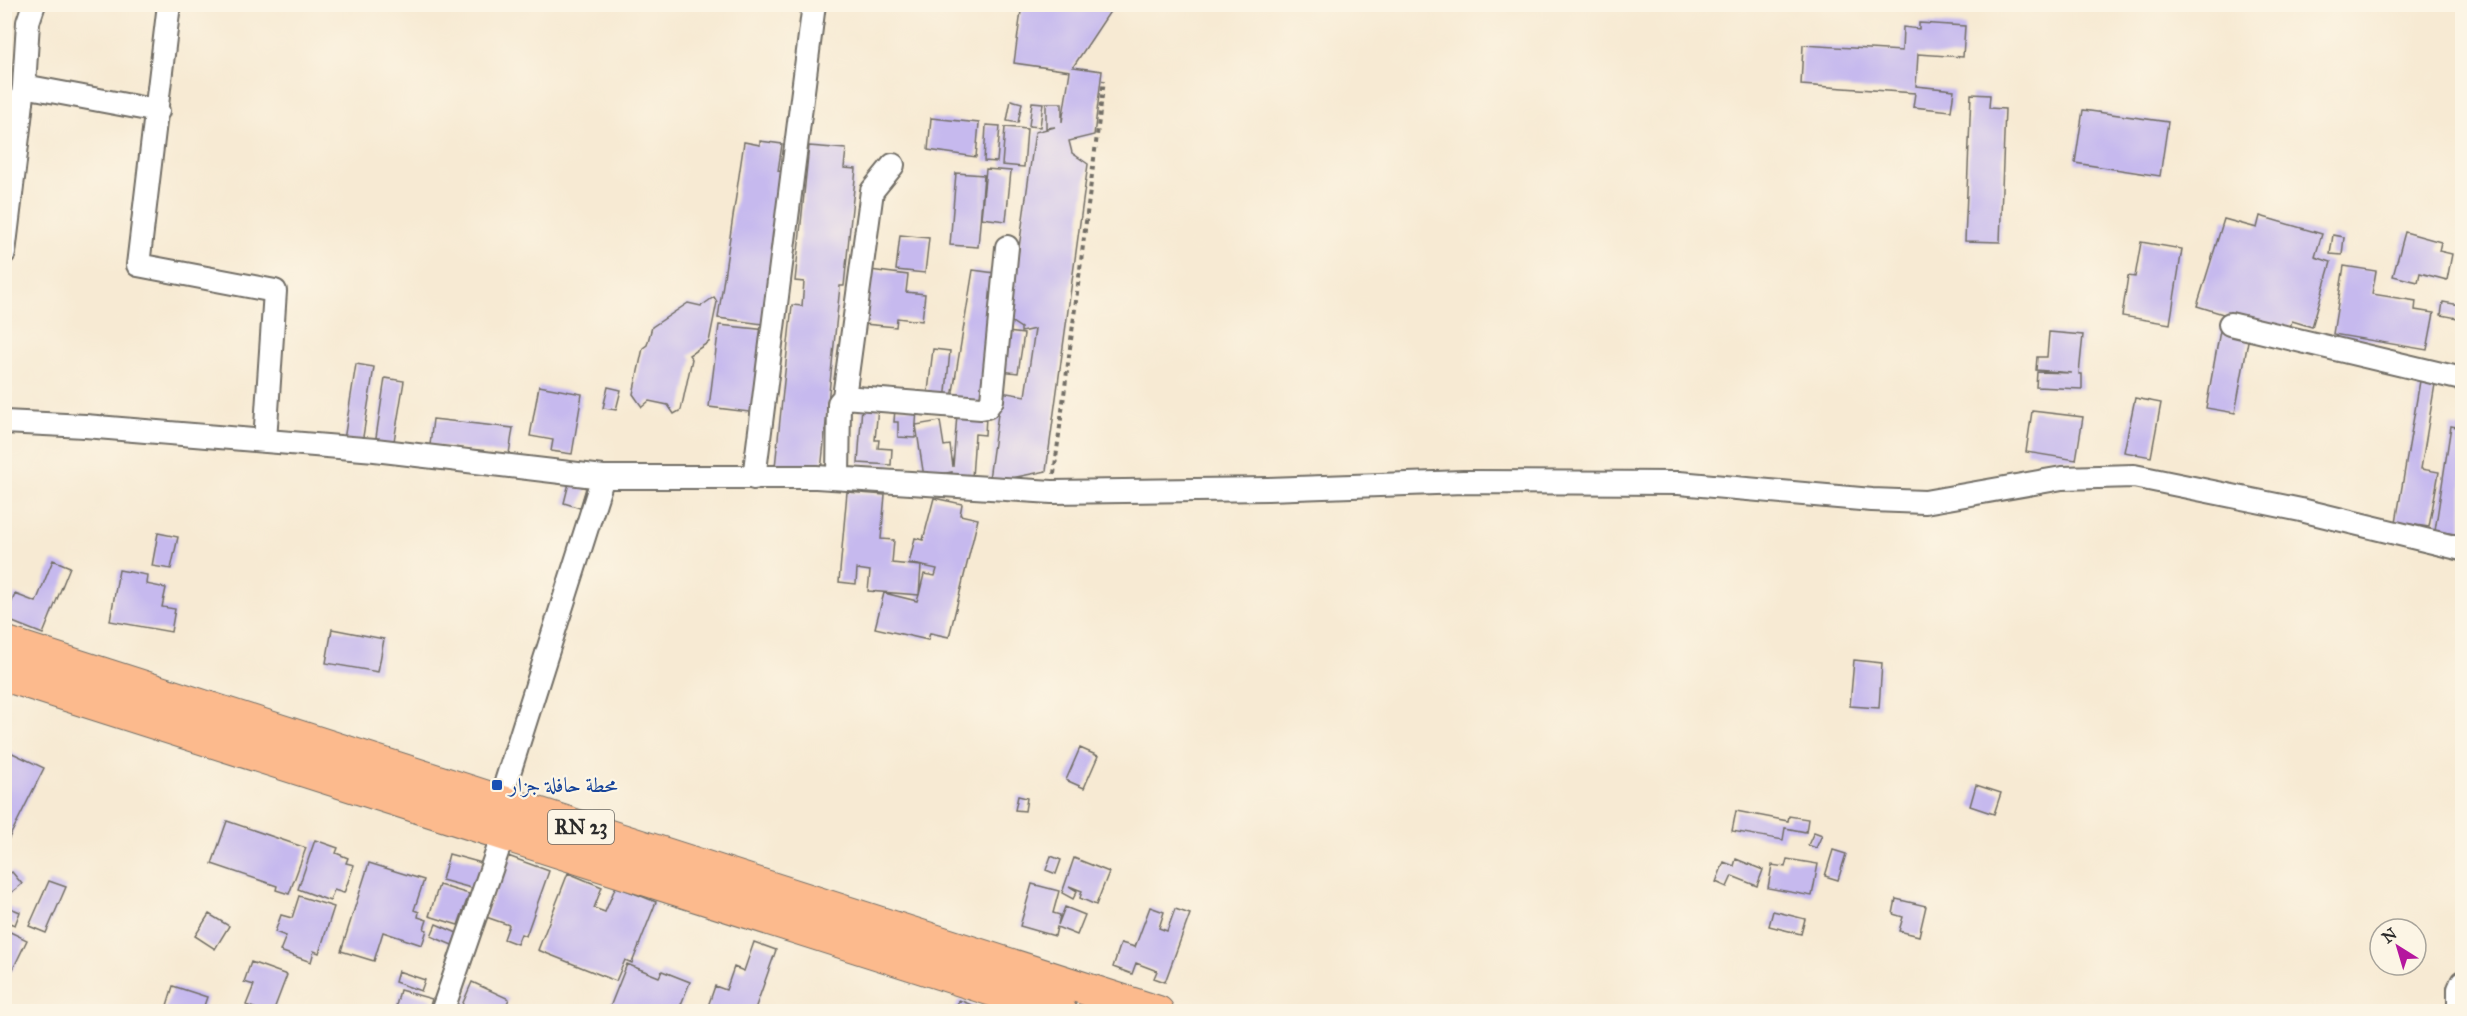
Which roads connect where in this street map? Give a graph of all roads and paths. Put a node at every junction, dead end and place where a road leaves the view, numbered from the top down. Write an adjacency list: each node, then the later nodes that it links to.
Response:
1 (34, 4): 5 (street)
2 (169, 4): 6 (street)
3 (814, 4): 16 (street)
4 (1104, 80): 18 (path)
5 (24, 86): 6 (street); 9 (street)
6 (158, 111): 14 (street)
7 (894, 165): 12 (street)
8 (1007, 247): 12 (street)
9 (4, 253)
10 (2230, 324): 11 (street)
11 (2463, 378)
12 (844, 397): 17 (street)
13 (4, 422): 14 (street)
14 (265, 441): 15 (street)
15 (603, 477): 16 (street); 22 (street)
16 (754, 478): 17 (street)
17 (838, 478): 18 (street)
18 (1052, 492): 19 (street)
19 (2463, 549)
20 (4, 642): 22 (highway, RN 23)
21 (4, 675): 23 (highway, RN 23)
22 (500, 801): 27 (highway, RN 23)
23 (503, 835): 25 (street); 26 (highway, RN 23)
24 (2463, 982): 28 (street)
25 (442, 1011)
26 (1061, 1011)
27 (1158, 1011)
28 (2459, 1011)

